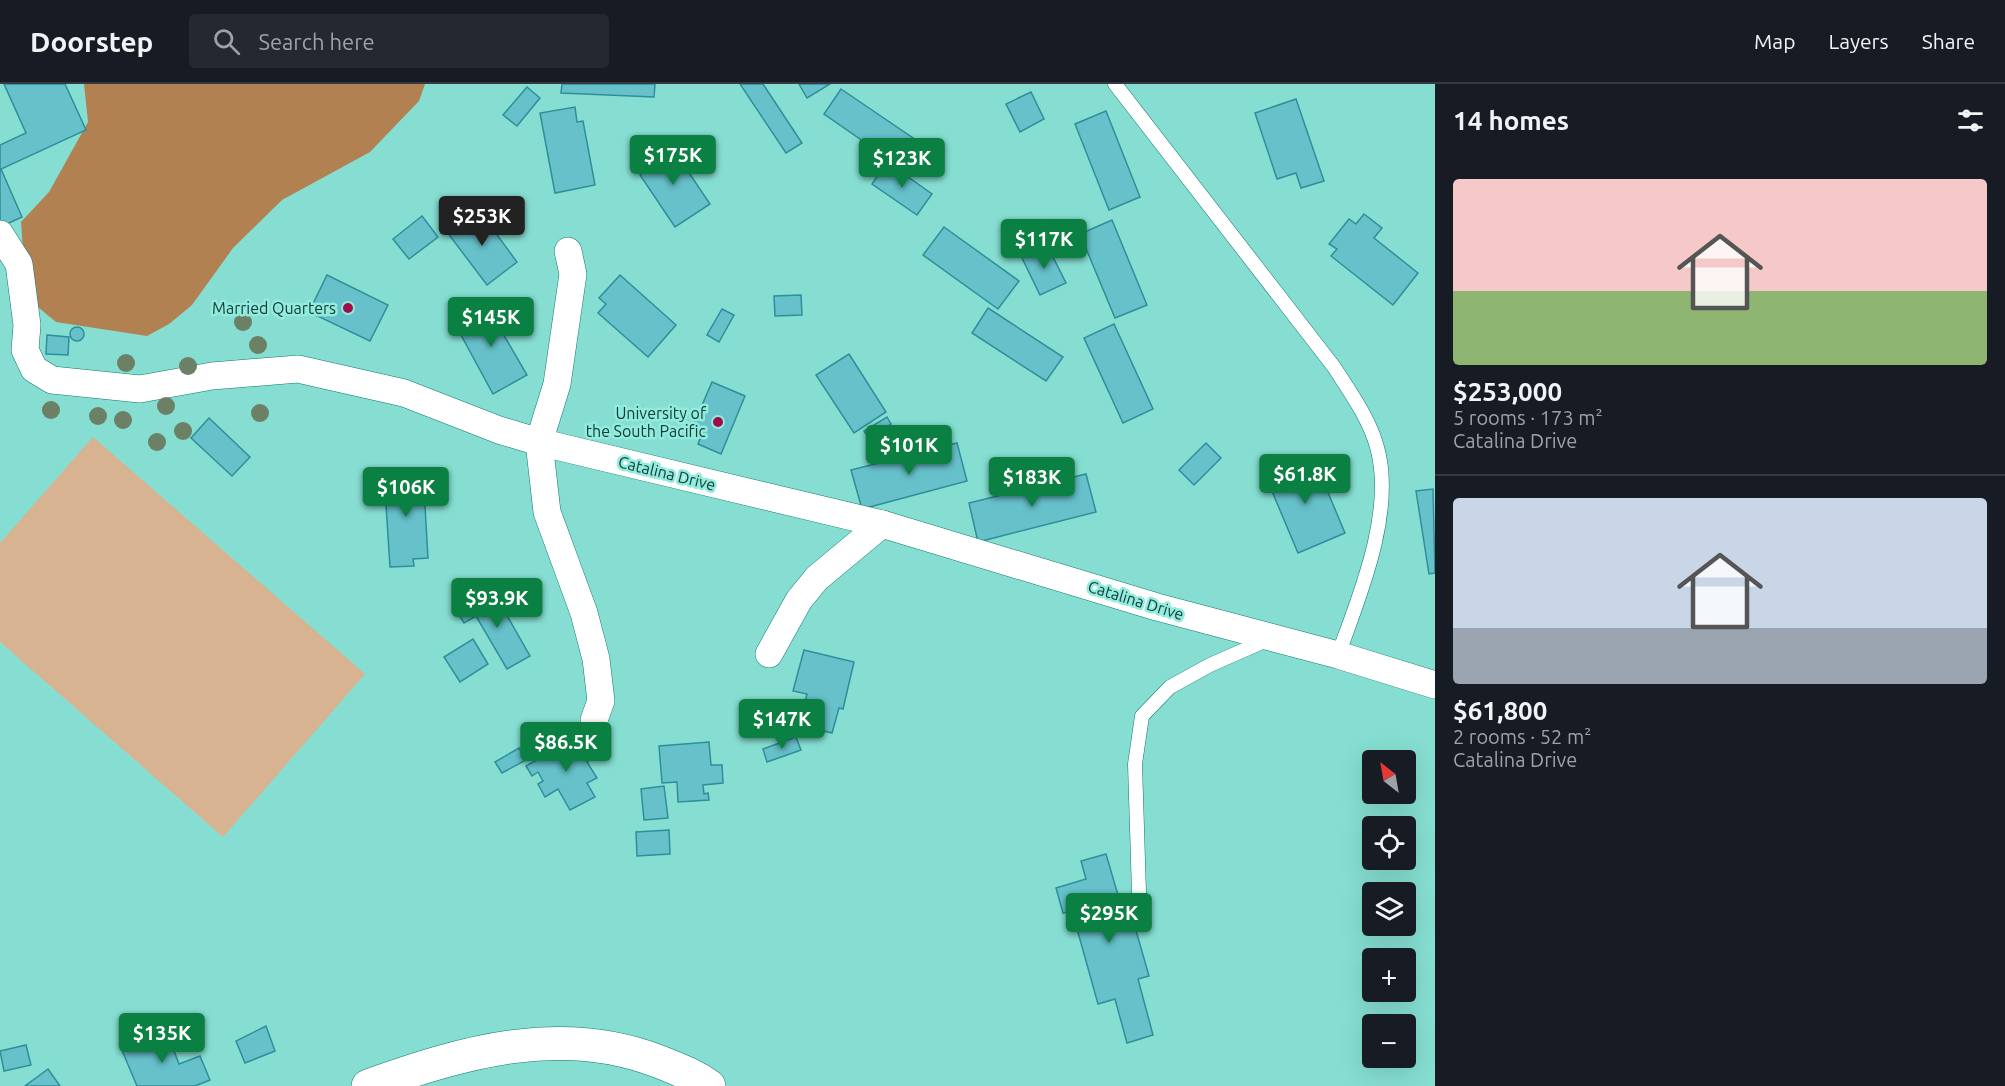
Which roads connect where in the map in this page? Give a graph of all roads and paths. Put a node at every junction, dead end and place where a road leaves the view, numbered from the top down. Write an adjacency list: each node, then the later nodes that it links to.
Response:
1 (1115, 84): 8 (lane)
2 (0, 234): 4 (street, Catalina Drive)
3 (568, 251): 4 (street)
4 (539, 442): 5 (street, Catalina Drive); 10 (street)
5 (882, 524): 6 (street, Catalina Drive); 7 (street)
6 (1271, 638): 8 (street, Catalina Drive); 11 (lane)
7 (769, 654)
8 (1338, 655): 9 (street, Catalina Drive)
9 (1435, 685)
10 (594, 720)
11 (1139, 893)
12 (368, 1086): 13 (main road)
13 (709, 1086)

